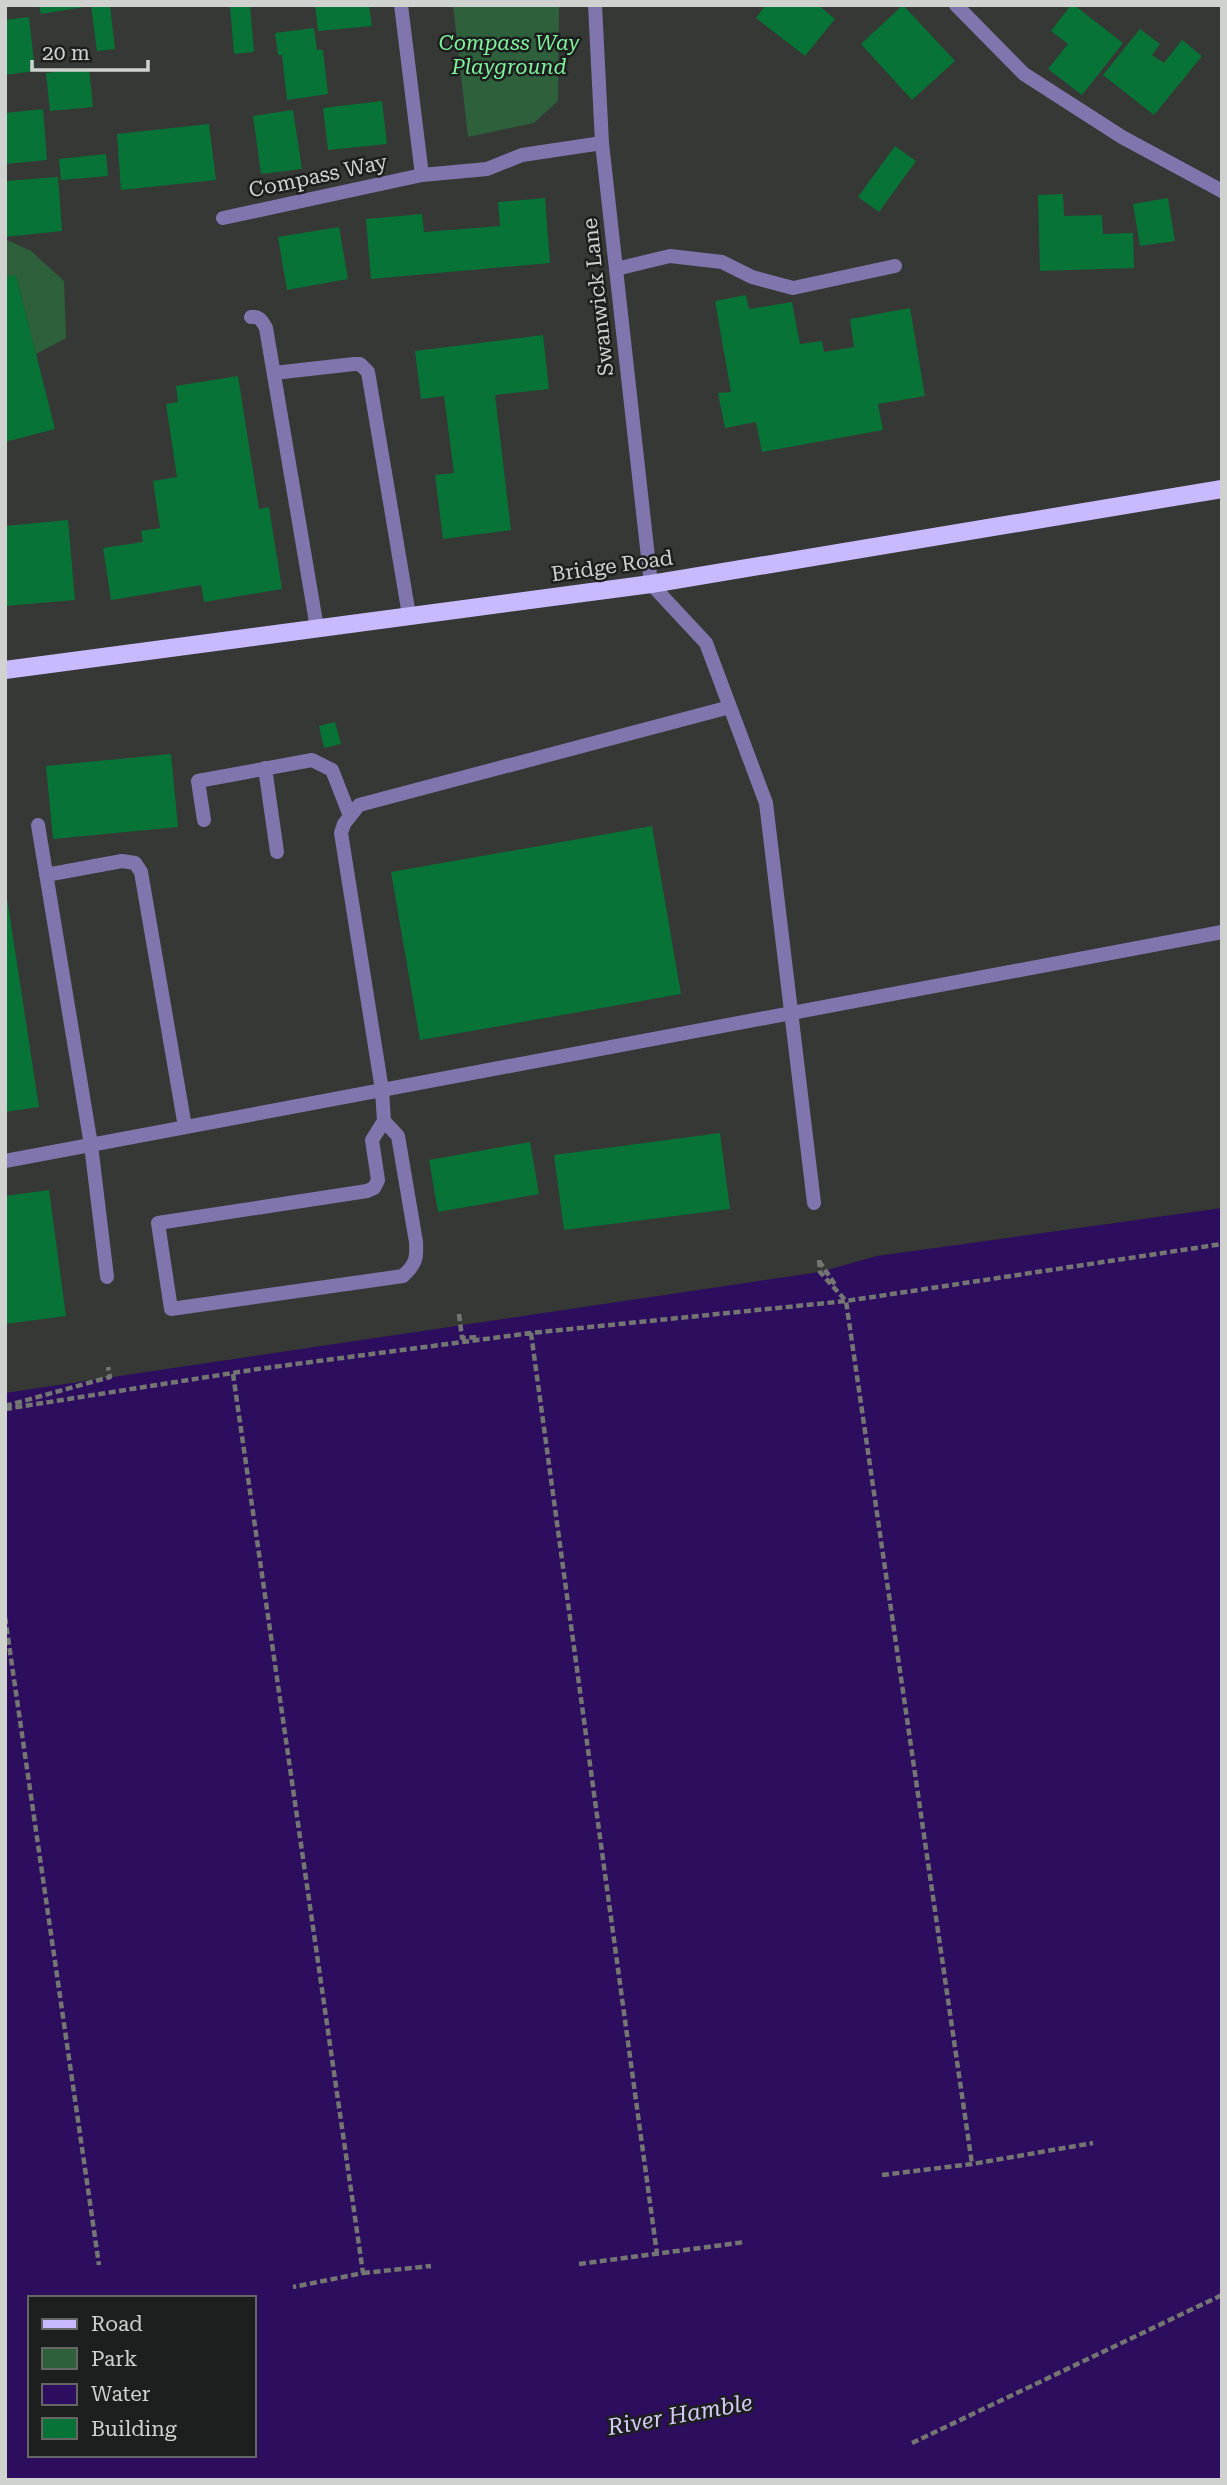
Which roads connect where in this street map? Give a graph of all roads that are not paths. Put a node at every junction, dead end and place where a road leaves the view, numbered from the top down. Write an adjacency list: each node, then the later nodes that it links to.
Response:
1 (401, 5): 5 (street)
2 (595, 5): 4 (street, Swanwick Lane)
3 (956, 5): 6 (street)
4 (602, 143): 5 (street, Compass Way); 9 (street, Swanwick Lane)
5 (422, 175): 7 (street, Compass Way)
6 (1222, 191)
7 (223, 218)
8 (895, 266): 9 (street)
9 (616, 269): 13 (street, Swanwick Lane)
10 (251, 317): 11 (street)
11 (274, 373): 14 (street); 15 (street)
12 (1222, 489): 13 (main road, Bridge Road)
13 (651, 584): 14 (main road, Bridge Road); 17 (street)
14 (409, 615): 15 (main road, Bridge Road)
15 (317, 628): 16 (main road, Bridge Road)
16 (5, 670)
17 (730, 707): 19 (street); 25 (street)
18 (265, 768): 19 (street); 20 (street); 22 (street)
19 (350, 816): 26 (street)
20 (204, 820)
21 (38, 825): 23 (street)
22 (277, 852)
23 (46, 874): 28 (street); 29 (street)
24 (1222, 932): 25 (street)
25 (791, 1013): 26 (street); 31 (street)
26 (382, 1090): 27 (street); 28 (street)
27 (384, 1121): 27 (street)
28 (185, 1127): 29 (street)
29 (91, 1145): 30 (street); 32 (street)
30 (5, 1161)
31 (814, 1203)
32 (107, 1277)

